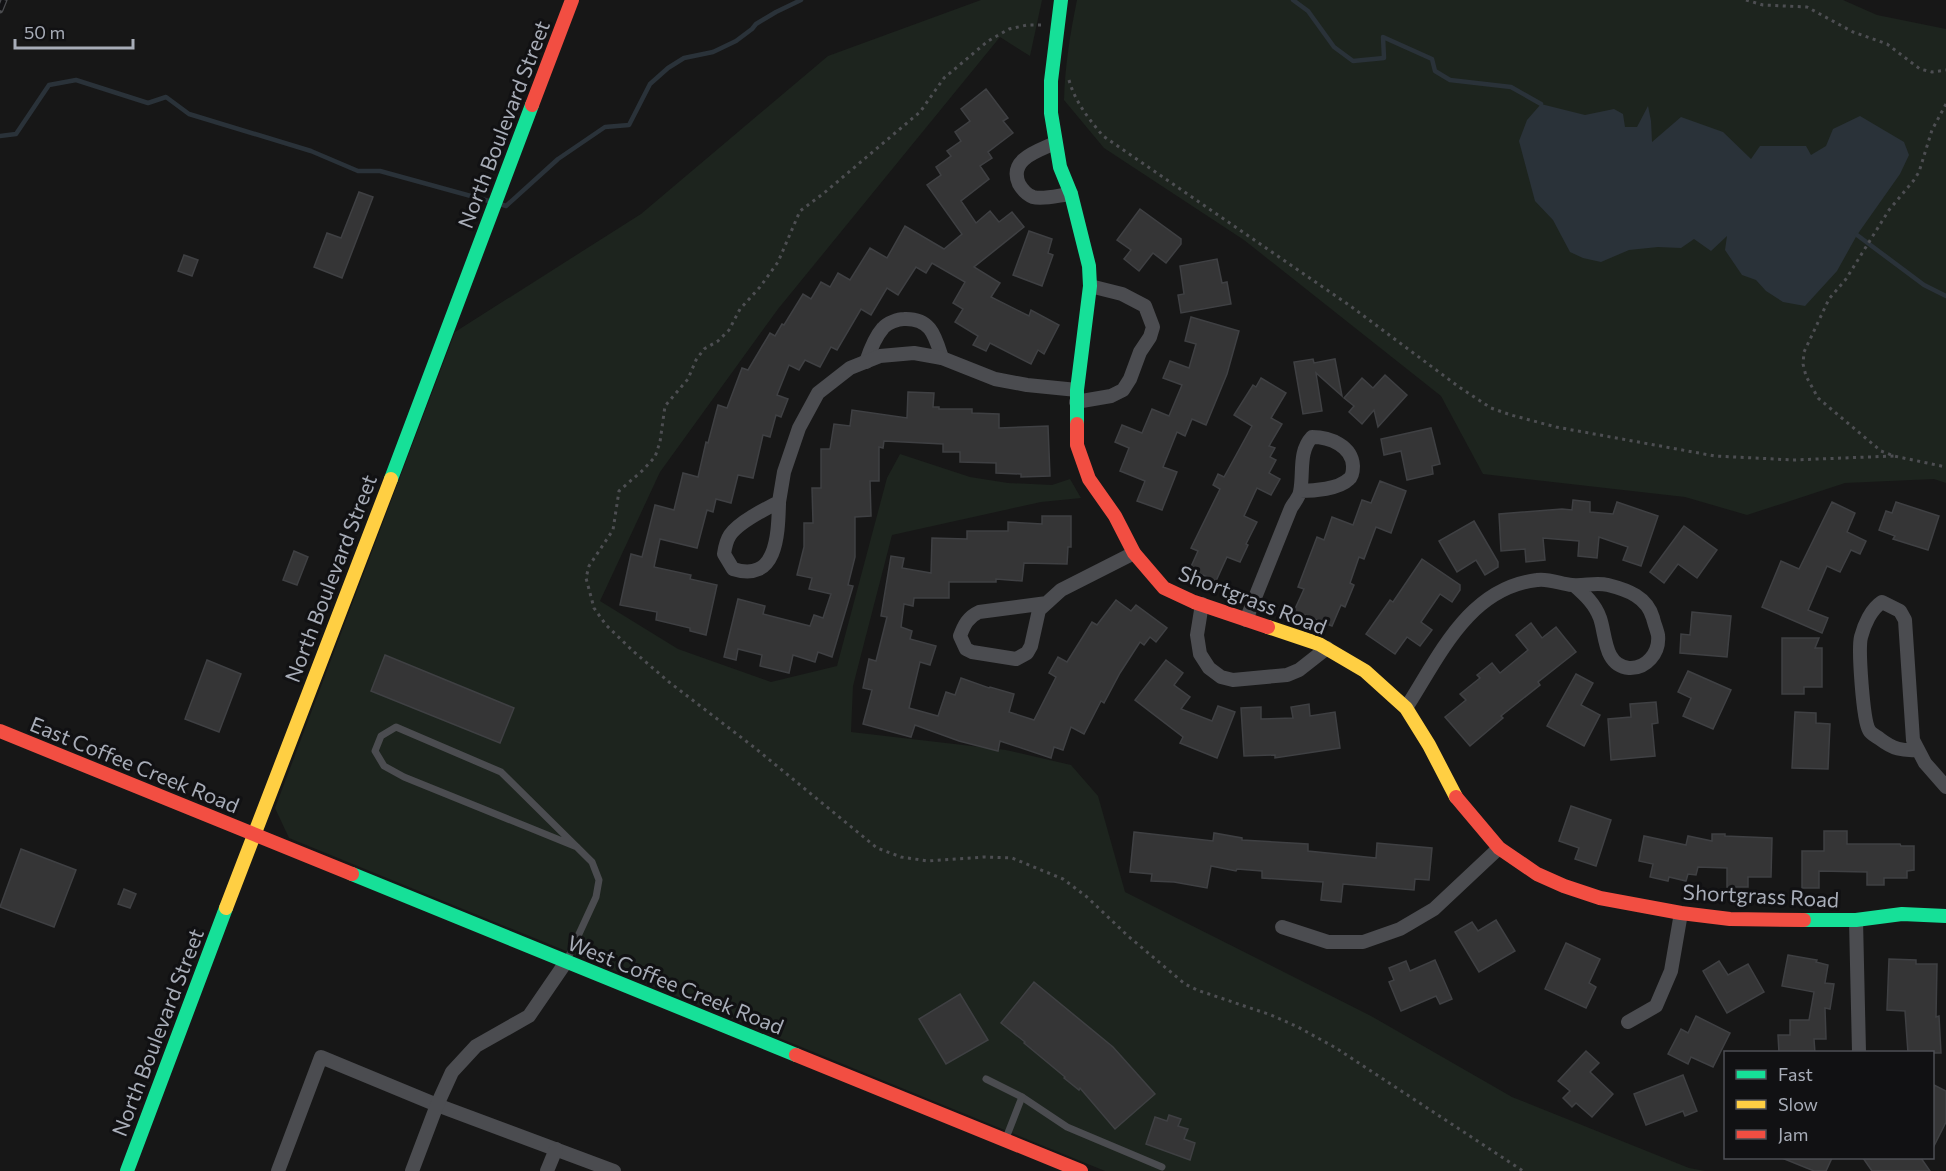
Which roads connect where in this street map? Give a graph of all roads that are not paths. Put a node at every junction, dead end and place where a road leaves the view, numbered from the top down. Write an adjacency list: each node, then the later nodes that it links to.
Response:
1 (572, 0): 21 (street, North Boulevard Street)
2 (1061, 0): 3 (street, Shortgrass Road)
3 (1055, 143): 4 (street, Shortgrass Road); 4 (street)
4 (1071, 194): 5 (street, Shortgrass Road)
5 (1090, 286): 8 (street, Shortgrass Road); 8 (street)
6 (942, 358): 7 (street); 7 (street); 8 (street)
7 (866, 362): 10 (street)
8 (1076, 396): 11 (street, Shortgrass Road)
9 (1300, 492): 9 (street); 15 (street)
10 (779, 502): 10 (street)
11 (1134, 553): 13 (street); 14 (street, Shortgrass Road)
12 (1575, 586): 12 (street); 17 (street)
13 (1047, 603): 13 (street)
14 (1202, 604): 15 (street, Shortgrass Road); 16 (street)
15 (1246, 620): 16 (street, Shortgrass Road)
16 (1327, 648): 17 (street, Shortgrass Road)
17 (1406, 708): 23 (street, Shortgrass Road)
18 (0, 731): 21 (street, East Coffee Creek Road)
19 (1918, 750): 19 (street); 20 (street)
20 (1946, 787)
21 (255, 836): 28 (street, West Coffee Creek Road); 37 (street, North Boulevard Street)
22 (576, 847): 22 (lane); 28 (lane)
23 (1499, 848): 24 (street, Shortgrass Road); 27 (street)
24 (1681, 914): 26 (street, Shortgrass Road); 29 (street)
25 (1946, 916): 26 (street, Shortgrass Road)
26 (1857, 920): 30 (street)
27 (1282, 927)
28 (566, 962): 33 (street); 34 (street, West Coffee Creek Road)
29 (1628, 1022)
30 (1859, 1051)
31 (986, 1079): 32 (lane)
32 (1022, 1096): 34 (lane); 36 (lane)
33 (437, 1105): 35 (street); 38 (street); 39 (street)
34 (1006, 1140): 42 (street, West Coffee Creek Road)
35 (556, 1149): 40 (street); 41 (street)
36 (1162, 1167)
37 (127, 1171)
38 (278, 1171)
39 (412, 1171)
40 (547, 1171)
41 (614, 1171)
42 (1081, 1171)

